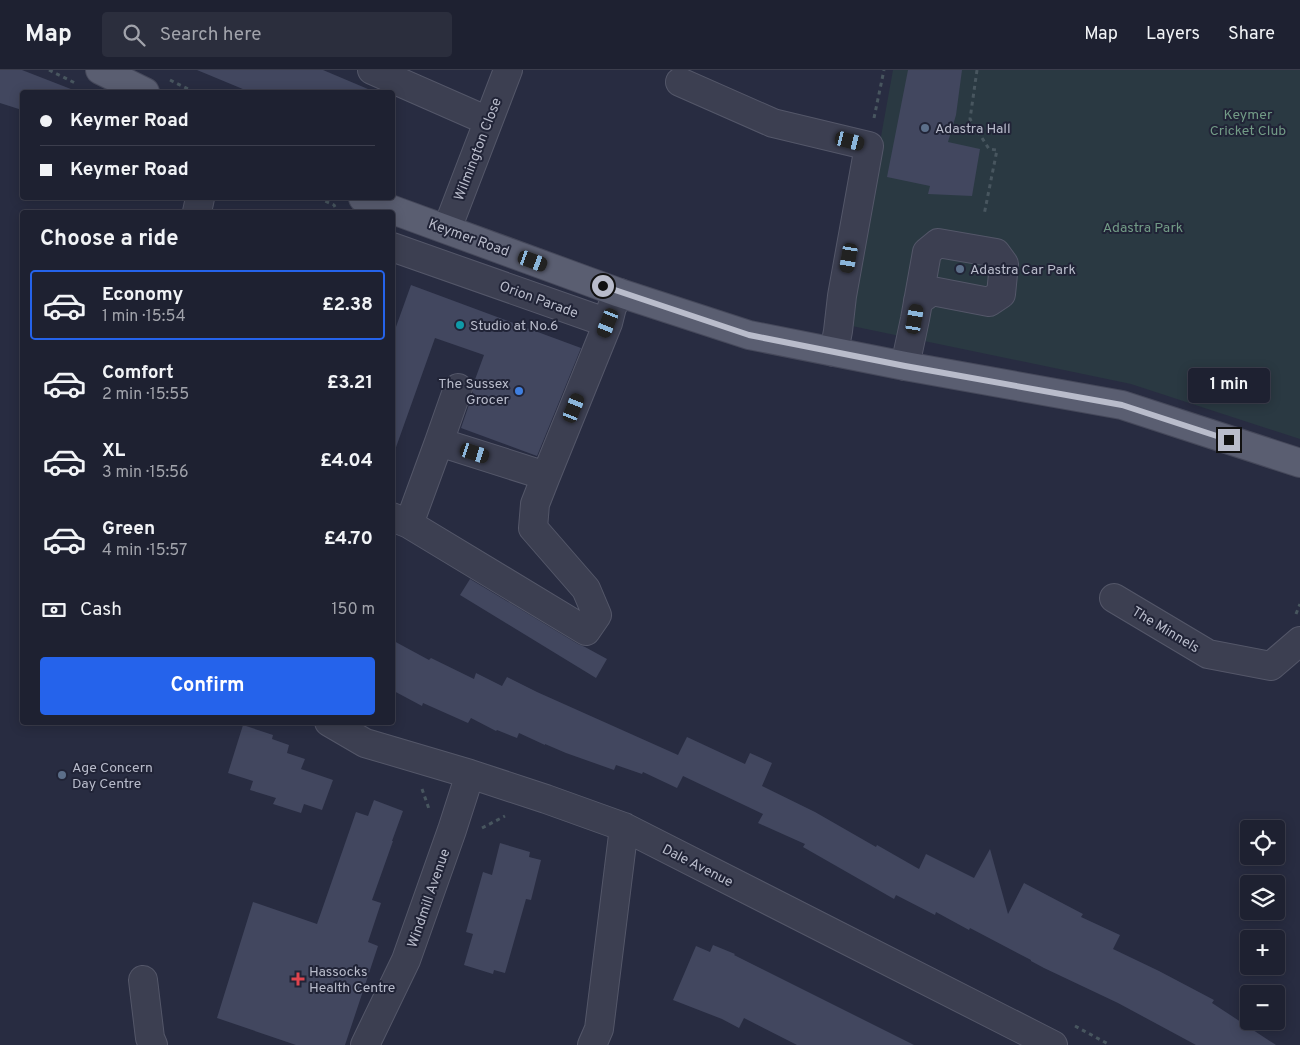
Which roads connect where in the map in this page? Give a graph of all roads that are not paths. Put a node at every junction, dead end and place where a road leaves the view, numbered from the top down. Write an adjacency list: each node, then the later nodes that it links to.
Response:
1 (100, 70): 5 (main road)
2 (372, 70): 6 (street)
3 (508, 70): 6 (street, Wilmington Close)
4 (680, 82): 15 (street)
5 (141, 90)
6 (488, 121): 10 (street, Wilmington Close)
7 (375, 205): 8 (main road, Keymer Road)
8 (390, 210)
9 (395, 212): 10 (main road, Keymer Road)
10 (447, 229): 12 (main road, Keymer Road)
11 (395, 248): 14 (street, Orion Parade)
12 (620, 293): 14 (street); 15 (main road, Keymer Road)
13 (918, 301): 16 (street)
14 (608, 323): 20 (street)
15 (834, 352): 16 (main road, Keymer Road)
16 (905, 366): 19 (main road, Keymer Road)
17 (458, 388): 18 (street)
18 (439, 442): 20 (street); 21 (street)
19 (1300, 463)
20 (546, 476): 21 (street)
21 (401, 520)
22 (1114, 598): 23 (street, The Minnels)
23 (1297, 628)
24 (334, 725): 25 (street, Dale Avenue)
25 (470, 774): 26 (street, Dale Avenue); 29 (street, Windmill Avenue)
26 (624, 827): 30 (street); 31 (street, Dale Avenue)
27 (143, 980): 28 (street)
28 (154, 1045)
29 (365, 1045)
30 (592, 1045)
31 (1053, 1045)

